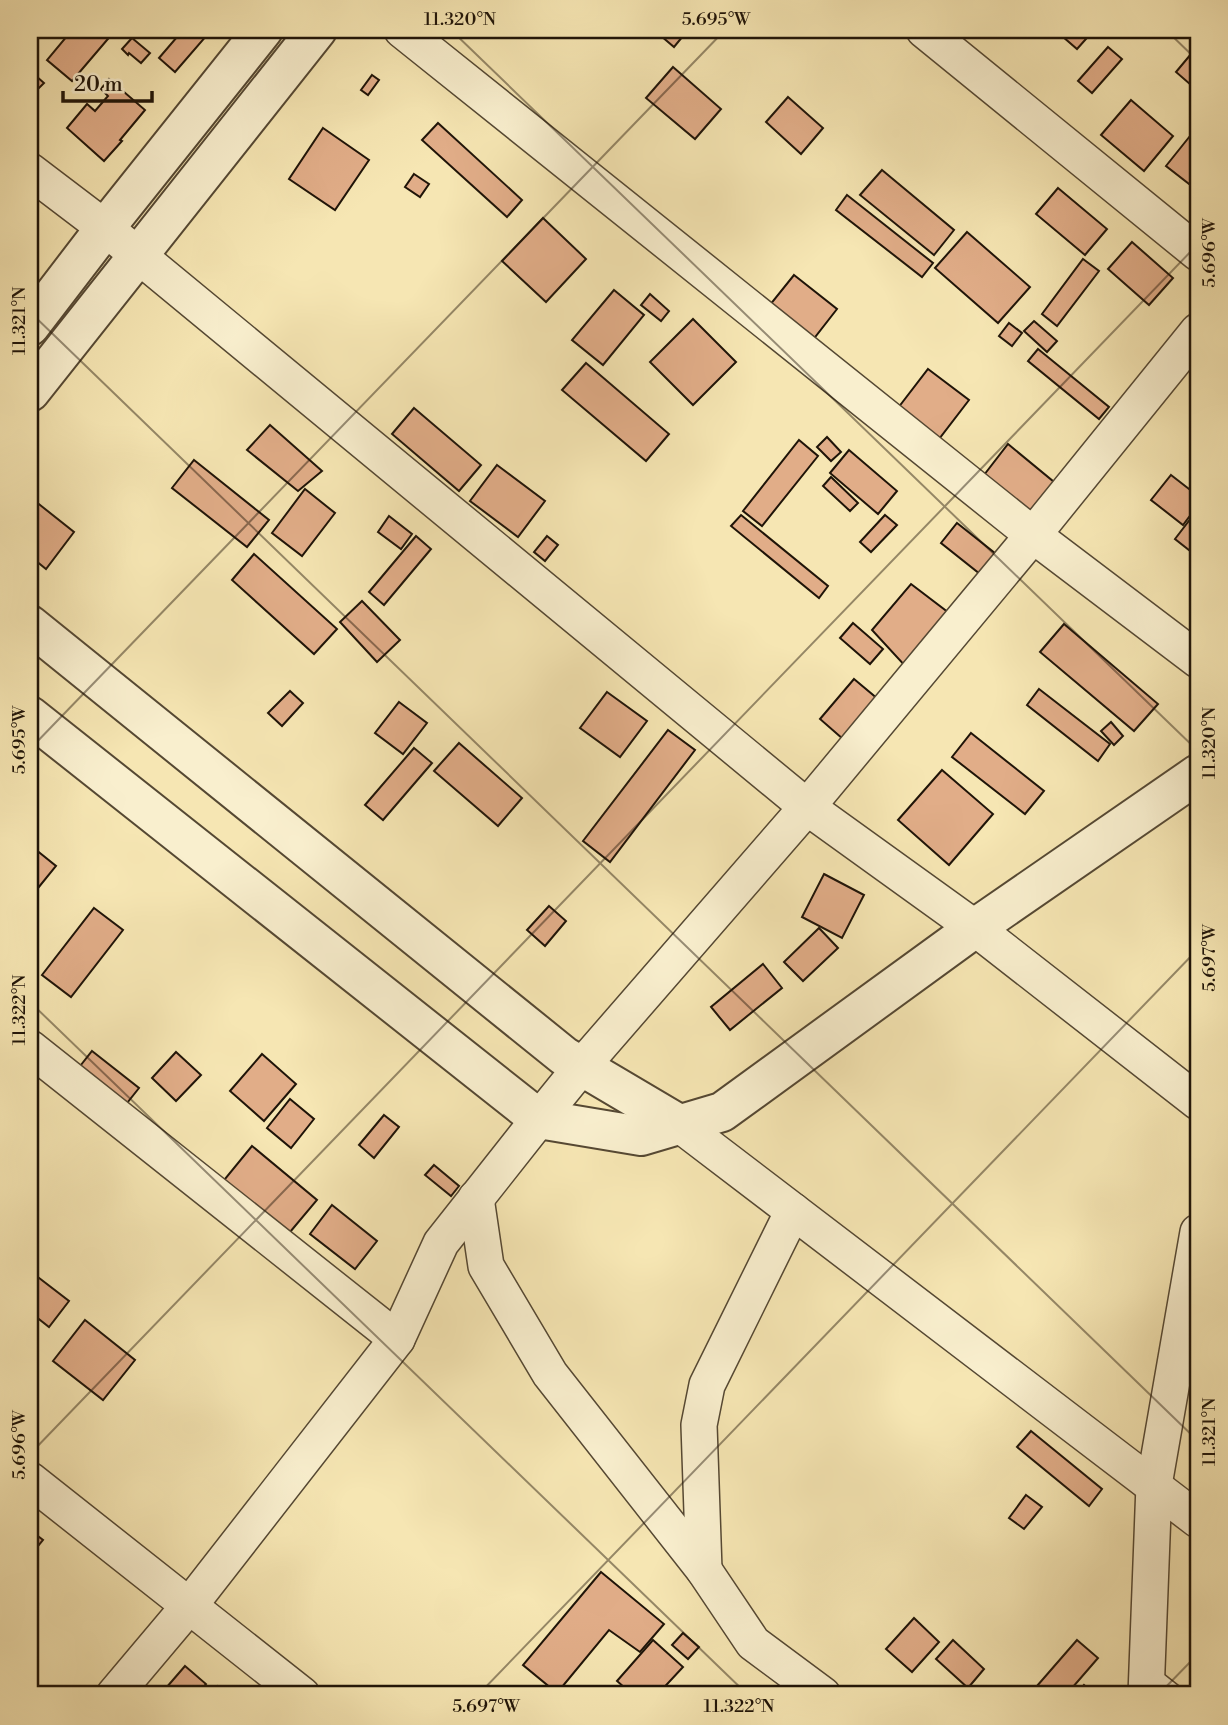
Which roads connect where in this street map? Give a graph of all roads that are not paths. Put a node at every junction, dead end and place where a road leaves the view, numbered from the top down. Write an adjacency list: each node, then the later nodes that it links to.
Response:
1 (263, 30): 6 (street)
2 (317, 30): 8 (street)
3 (402, 30): 12 (street)
4 (924, 30): 7 (street)
5 (30, 171): 6 (street)
6 (104, 228): 8 (street); 9 (street)
7 (1198, 253)
8 (138, 255): 11 (street); 17 (street)
9 (30, 326)
10 (1198, 331): 12 (street)
11 (30, 392)
12 (1033, 535): 14 (street); 17 (street)
13 (30, 625): 20 (street)
14 (1198, 660)
15 (30, 716): 22 (street)
16 (1198, 774): 18 (street)
17 (807, 807): 18 (street); 20 (street)
18 (975, 928): 21 (street); 23 (street)
19 (30, 1048): 27 (street)
20 (582, 1066): 22 (street); 23 (street)
21 (1198, 1102)
22 (539, 1119): 23 (street); 24 (street)
23 (679, 1124): 25 (street)
24 (476, 1199): 27 (street); 31 (street)
25 (793, 1211): 29 (street); 31 (street)
26 (1198, 1232): 29 (street)
27 (397, 1339): 32 (street)
28 (30, 1479): 32 (street)
29 (1154, 1485): 30 (street); 34 (street)
30 (1198, 1520)
31 (704, 1570): 33 (street)
32 (189, 1606): 35 (street); 36 (street)
33 (784, 1684): 37 (street)
34 (1147, 1684): 38 (lane)
35 (114, 1695)
36 (302, 1695)
37 (823, 1695)
38 (1175, 1695)

